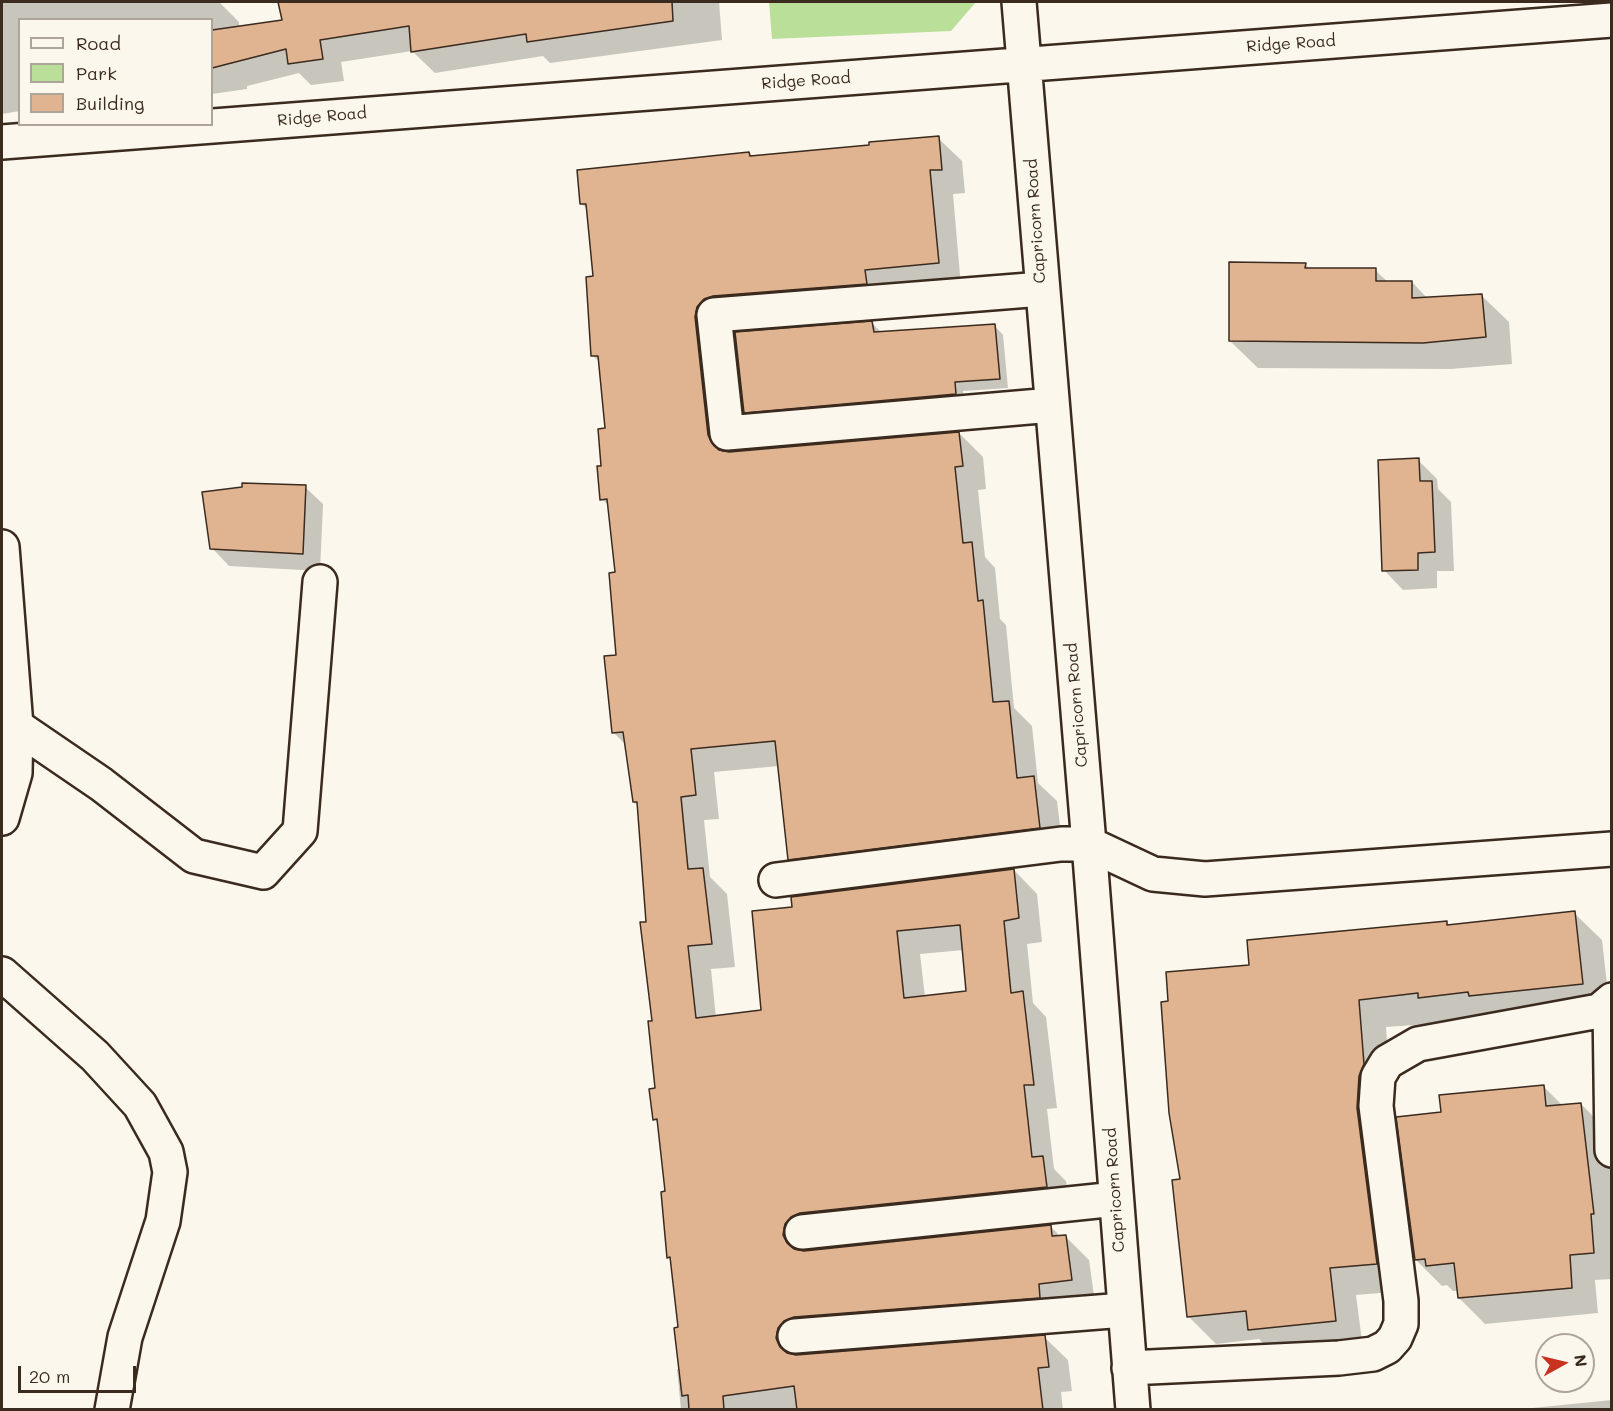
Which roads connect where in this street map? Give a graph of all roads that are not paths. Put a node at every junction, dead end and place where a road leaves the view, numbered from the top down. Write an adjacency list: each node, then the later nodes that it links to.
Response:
1 (1019, 2): 3 (street, Capricorn Road)
2 (1611, 20): 3 (street, Ridge Road)
3 (1024, 65): 4 (street, Ridge Road); 5 (street, Capricorn Road)
4 (2, 142)
5 (1042, 289): 6 (street, Capricorn Road); 6 (street)
6 (1052, 405): 11 (street, Capricorn Road)
7 (2, 547): 9 (street)
8 (320, 582): 9 (street)
9 (16, 726): 10 (street)
10 (2, 818)
11 (1089, 844): 12 (street); 13 (street); 17 (street, Capricorn Road)
12 (1611, 849)
13 (776, 880)
14 (2, 974): 22 (street)
15 (1611, 1002): 16 (street); 21 (street)
16 (1611, 1150)
17 (1116, 1199): 18 (street); 19 (street, Capricorn Road)
18 (802, 1232)
19 (1124, 1310): 20 (street); 21 (street, Capricorn Road)
20 (795, 1336)
21 (1129, 1368): 23 (street, Capricorn Road)
22 (112, 1410)
23 (1133, 1410)

